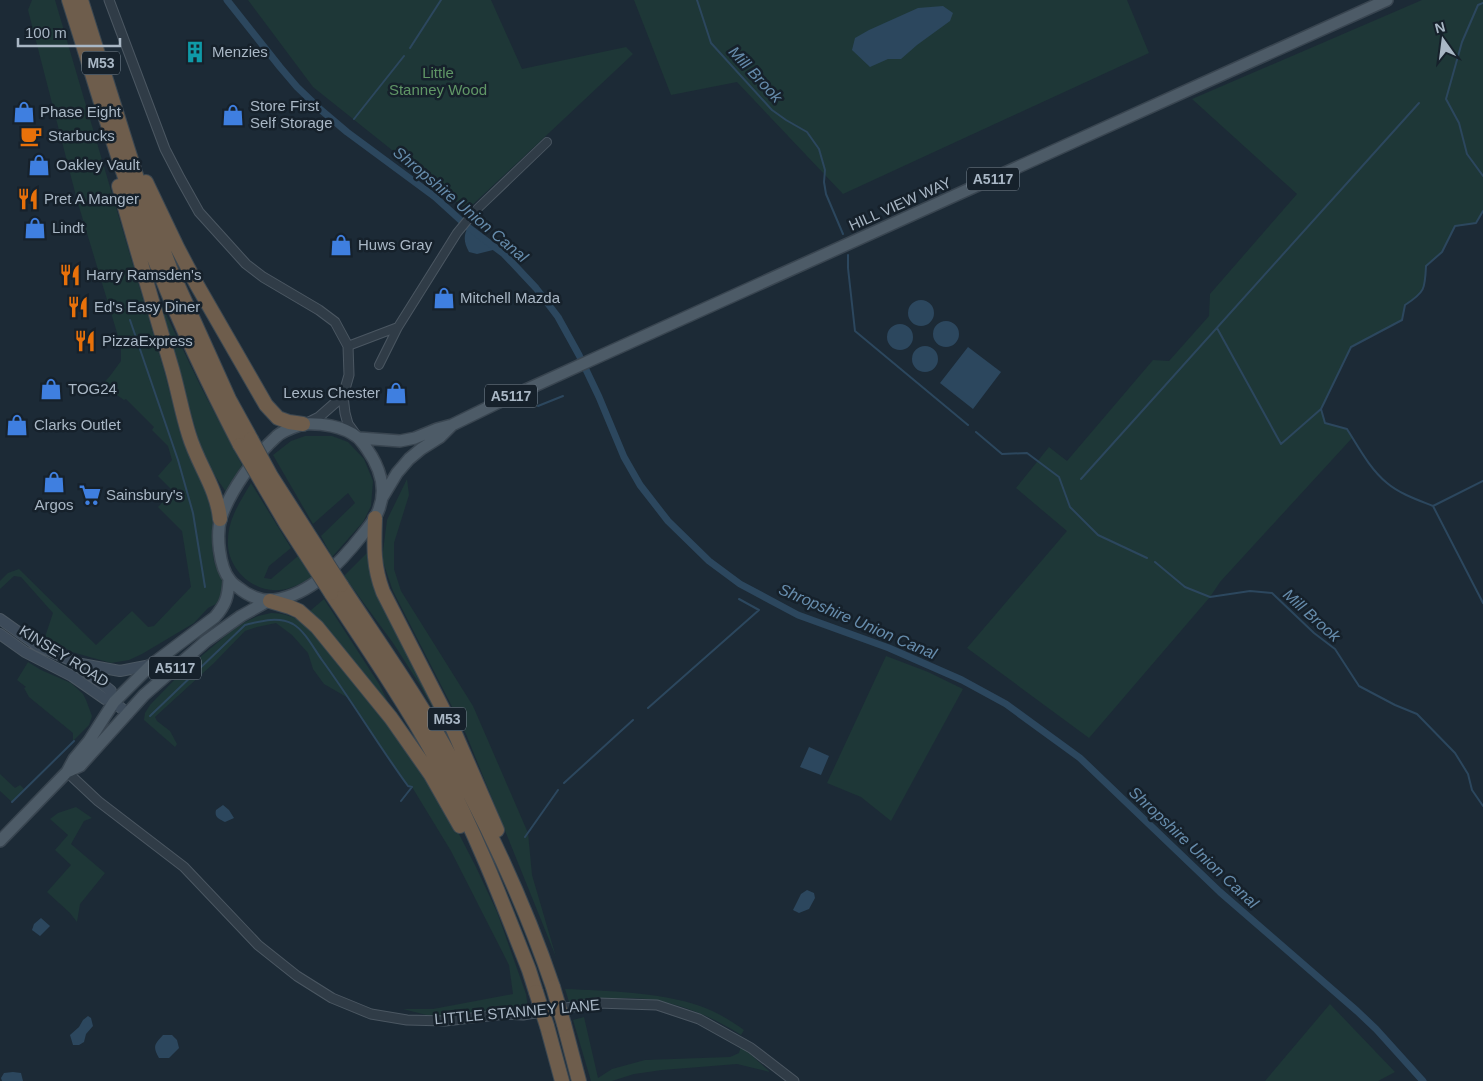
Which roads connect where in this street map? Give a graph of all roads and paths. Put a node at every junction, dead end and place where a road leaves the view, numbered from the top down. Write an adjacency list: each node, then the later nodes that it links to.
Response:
1 (69, 0): 5 (highway, M53)
2 (81, 0): 6 (highway, M53)
3 (109, 0): 9 (street)
4 (1387, 0): 13 (main road, HILL VIEW WAY / A5117)
5 (90, 67): 15 (highway, M53); 18 (highway)
6 (122, 127): 12 (highway); 15 (highway, M53)
7 (547, 142): 8 (street)
8 (398, 327): 9 (street); 10 (street)
9 (348, 346): 11 (street)
10 (379, 365)
11 (343, 396): 12 (street); 14 (street)
12 (304, 424): 14 (main road); 18 (main road)
13 (452, 425): 14 (main road, HILL VIEW WAY / A5117); 16 (main road, HILL VIEW WAY / A5117)
14 (358, 437): 16 (main road)
15 (245, 442): 20 (highway, M53, bridge)
16 (382, 500): 17 (main road)
17 (375, 518): 21 (main road); 31 (highway, M53)
18 (220, 519): 19 (main road)
19 (229, 580): 21 (main road); 25 (main road, A5117)
20 (336, 589): 30 (highway, M53); 31 (highway, M53)
21 (269, 601): 27 (main road, A5117); 30 (highway, M53)
22 (0, 619): 24 (main road, KINSEY ROAD)
23 (0, 634): 26 (main road, KINSEY ROAD)
24 (74, 662): 25 (main road); 26 (main road, KINSEY ROAD)
25 (151, 665): 26 (main road, A5117)
26 (114, 702): 27 (main road, KINSEY ROAD); 28 (main road, A5117)
27 (128, 714): 28 (main road, A5117)
28 (67, 772): 29 (main road, A5117); 34 (street, LITTLE STANNEY LANE)
29 (0, 841)
30 (504, 906): 32 (highway, M53, bridge)
31 (529, 920): 33 (highway, M53, bridge)
32 (562, 1081)
33 (579, 1081)
34 (794, 1081)

